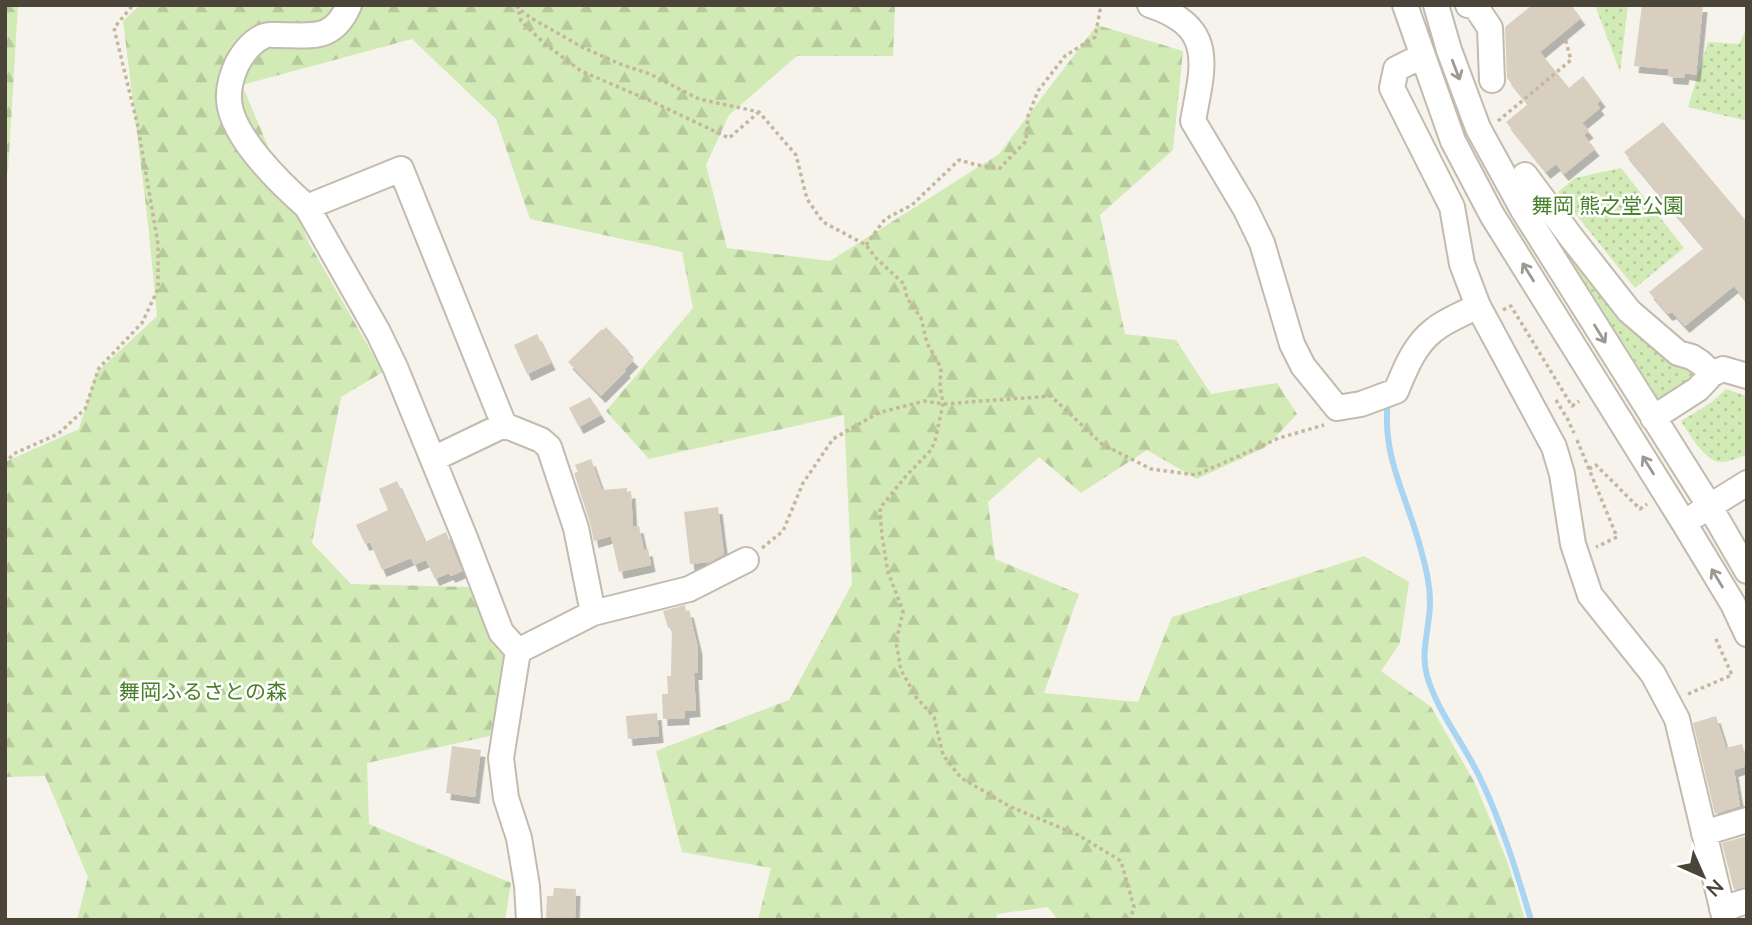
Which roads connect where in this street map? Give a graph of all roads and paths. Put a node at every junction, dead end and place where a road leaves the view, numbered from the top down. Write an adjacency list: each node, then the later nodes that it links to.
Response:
1 (133, 5): 26 (path)
2 (349, 5): 15 (street)
3 (1101, 5): 16 (path)
4 (1150, 5): 22 (street)
5 (1405, 5): 10 (street)
6 (1436, 5): 23 (street, one-way to 23)
7 (1468, 5): 11 (street)
8 (518, 6): 12 (path); 12 (path)
9 (1564, 38): 13 (path)
10 (1422, 57): 17 (street); 31 (street, one-way to 10)
11 (1492, 80)
12 (759, 112): 16 (path)
13 (1496, 122)
14 (1525, 175): 18 (street)
15 (307, 207): 24 (street); 25 (street)
16 (866, 245): 21 (path)
17 (1490, 309): 20 (path); 22 (street); 38 (street)
18 (1712, 374): 19 (street); 23 (street)
19 (1747, 376)
20 (1579, 401)
21 (943, 404): 22 (path); 32 (path); 44 (path)
22 (1350, 406)
23 (1653, 418): 30 (street)
24 (504, 425): 25 (street); 34 (street)
25 (433, 460): 37 (street)
26 (5, 464)
27 (1589, 469): 29 (path)
28 (1747, 482): 30 (street)
29 (1649, 503)
30 (1710, 507): 31 (street); 33 (street)
31 (1684, 523): 35 (street, one-way to 31)
32 (746, 560): 34 (street)
33 (1747, 571)
34 (593, 613): 37 (street)
35 (1747, 634)
36 (1715, 637): 38 (path)
37 (518, 651): 43 (street)
38 (1669, 703): 40 (street)
39 (1747, 820): 40 (street)
40 (1704, 833): 42 (street)
41 (1747, 901): 42 (street)
42 (1724, 914)
43 (529, 920)
44 (1130, 920)

